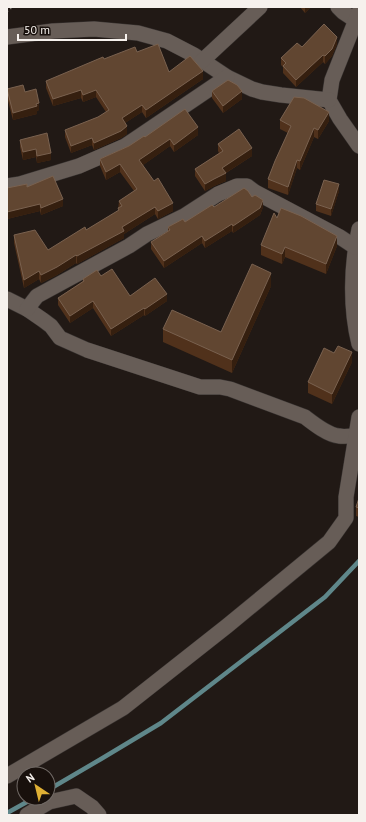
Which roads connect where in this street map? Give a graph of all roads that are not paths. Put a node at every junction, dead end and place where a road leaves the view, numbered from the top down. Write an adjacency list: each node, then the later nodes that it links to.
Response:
1 (260, 7): 5 (street)
2 (338, 7): 3 (street)
3 (357, 16): 7 (street)
4 (7, 37): 5 (street)
5 (202, 61): 6 (street)
6 (227, 77): 7 (street); 9 (street)
7 (329, 100): 8 (street)
8 (359, 146)
9 (7, 186)
10 (359, 229): 11 (street)
11 (355, 248): 13 (street); 14 (street)
12 (7, 299): 13 (street)
13 (27, 309): 16 (street)
14 (359, 344)
15 (359, 417): 16 (street)
16 (356, 436): 17 (street)
17 (352, 519): 18 (street)
18 (7, 776)
19 (27, 815): 20 (street)
20 (99, 815)

